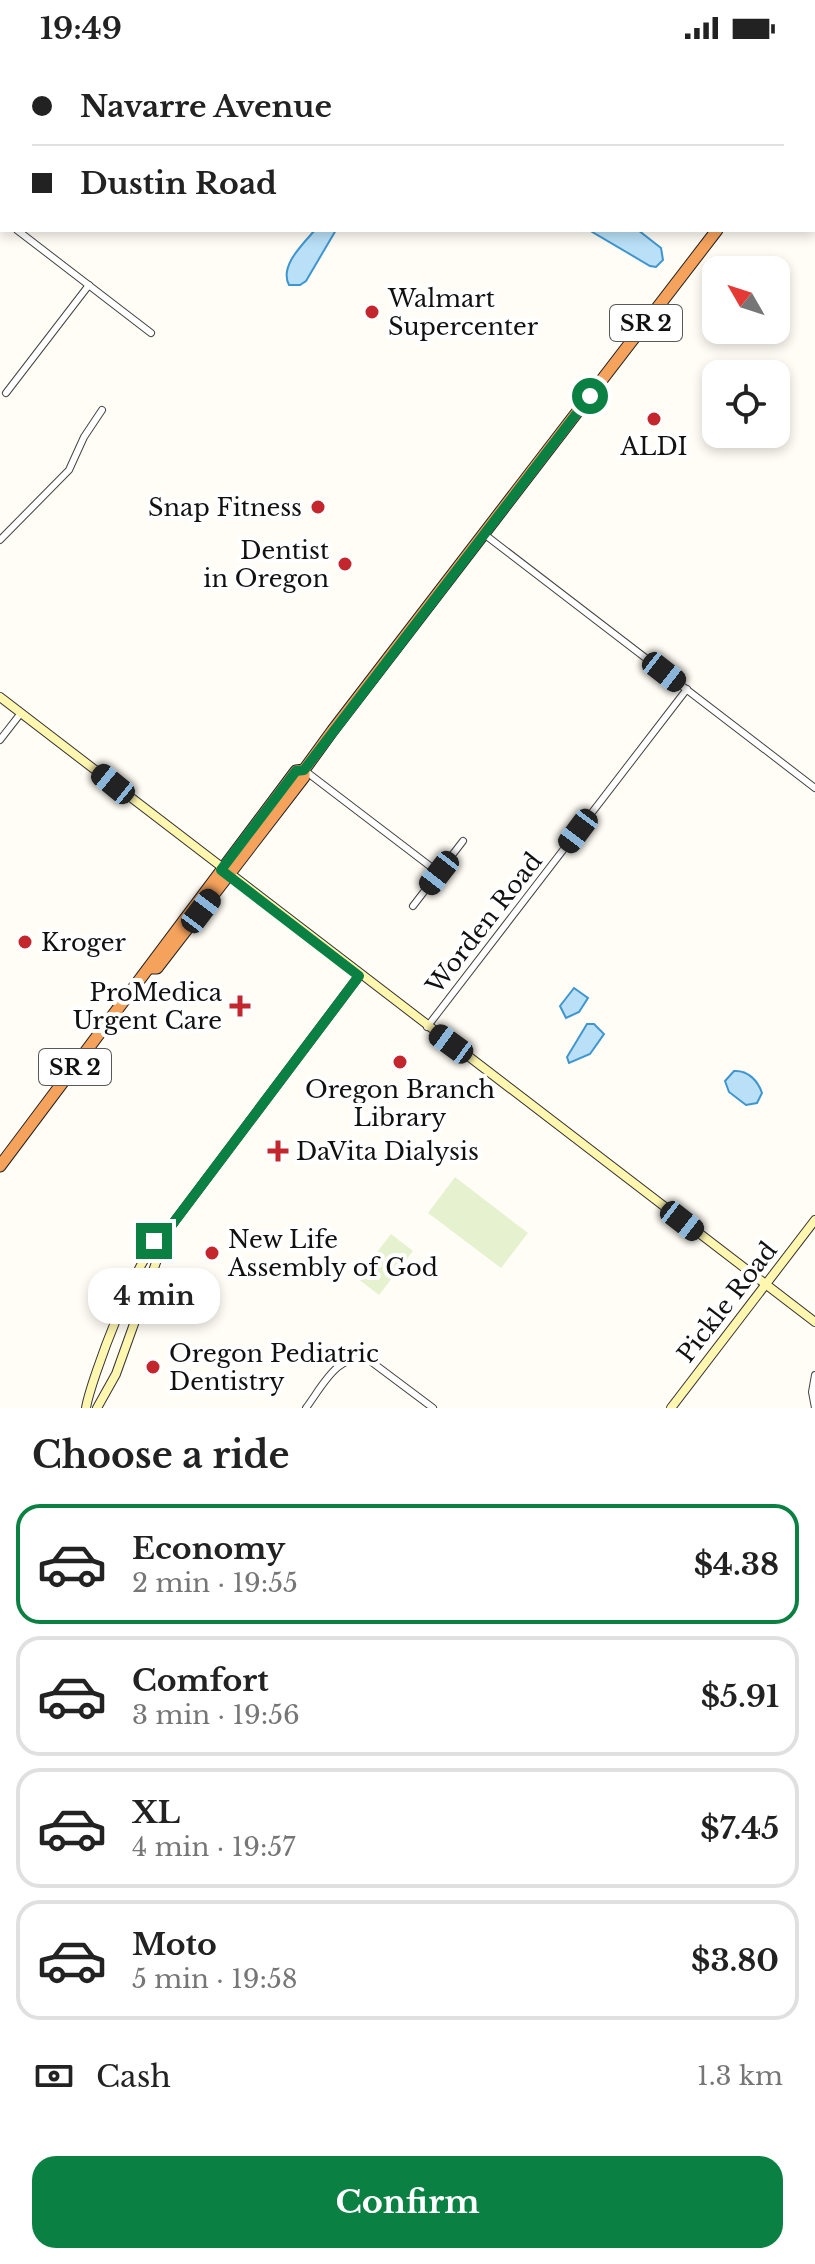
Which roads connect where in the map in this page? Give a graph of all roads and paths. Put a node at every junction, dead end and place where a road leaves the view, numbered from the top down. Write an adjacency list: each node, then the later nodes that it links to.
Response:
1 (20, 232): 3 (street)
2 (715, 232): 7 (highway, SR 2)
3 (89, 285): 4 (street); 5 (street)
4 (151, 333)
5 (6, 393)
6 (102, 410): 8 (street)
7 (484, 534): 9 (street); 13 (highway, SR 2)
8 (0, 540)
9 (687, 689): 15 (street); 22 (street, Worden Road)
10 (0, 697): 11 (street)
11 (21, 713): 12 (street); 18 (street)
12 (0, 740)
13 (304, 770): 14 (highway, SR 2); 16 (highway, SR 2); 19 (street)
14 (291, 778): 16 (highway); 18 (highway, SR 2)
15 (815, 788)
16 (284, 803): 18 (highway, SR 2)
17 (463, 841): 19 (street)
18 (225, 873): 21 (street); 23 (highway, SR 2)
19 (439, 873): 20 (street)
20 (413, 906)
21 (359, 976): 22 (street); 25 (street)
22 (427, 1027): 26 (street)
23 (0, 1166)
24 (815, 1220): 26 (street, Pickle Road)
25 (162, 1238): 27 (street); 28 (street)
26 (765, 1284): 29 (street); 37 (street, Pickle Road)
27 (125, 1297): 28 (street); 32 (street)
28 (141, 1303): 33 (street)
29 (815, 1322)
30 (815, 1375): 38 (street)
31 (424, 1401): 34 (street); 35 (street); 36 (street)
32 (86, 1408)
33 (97, 1408)
34 (306, 1408)
35 (419, 1408)
36 (433, 1408)
37 (671, 1408)
38 (815, 1408)

